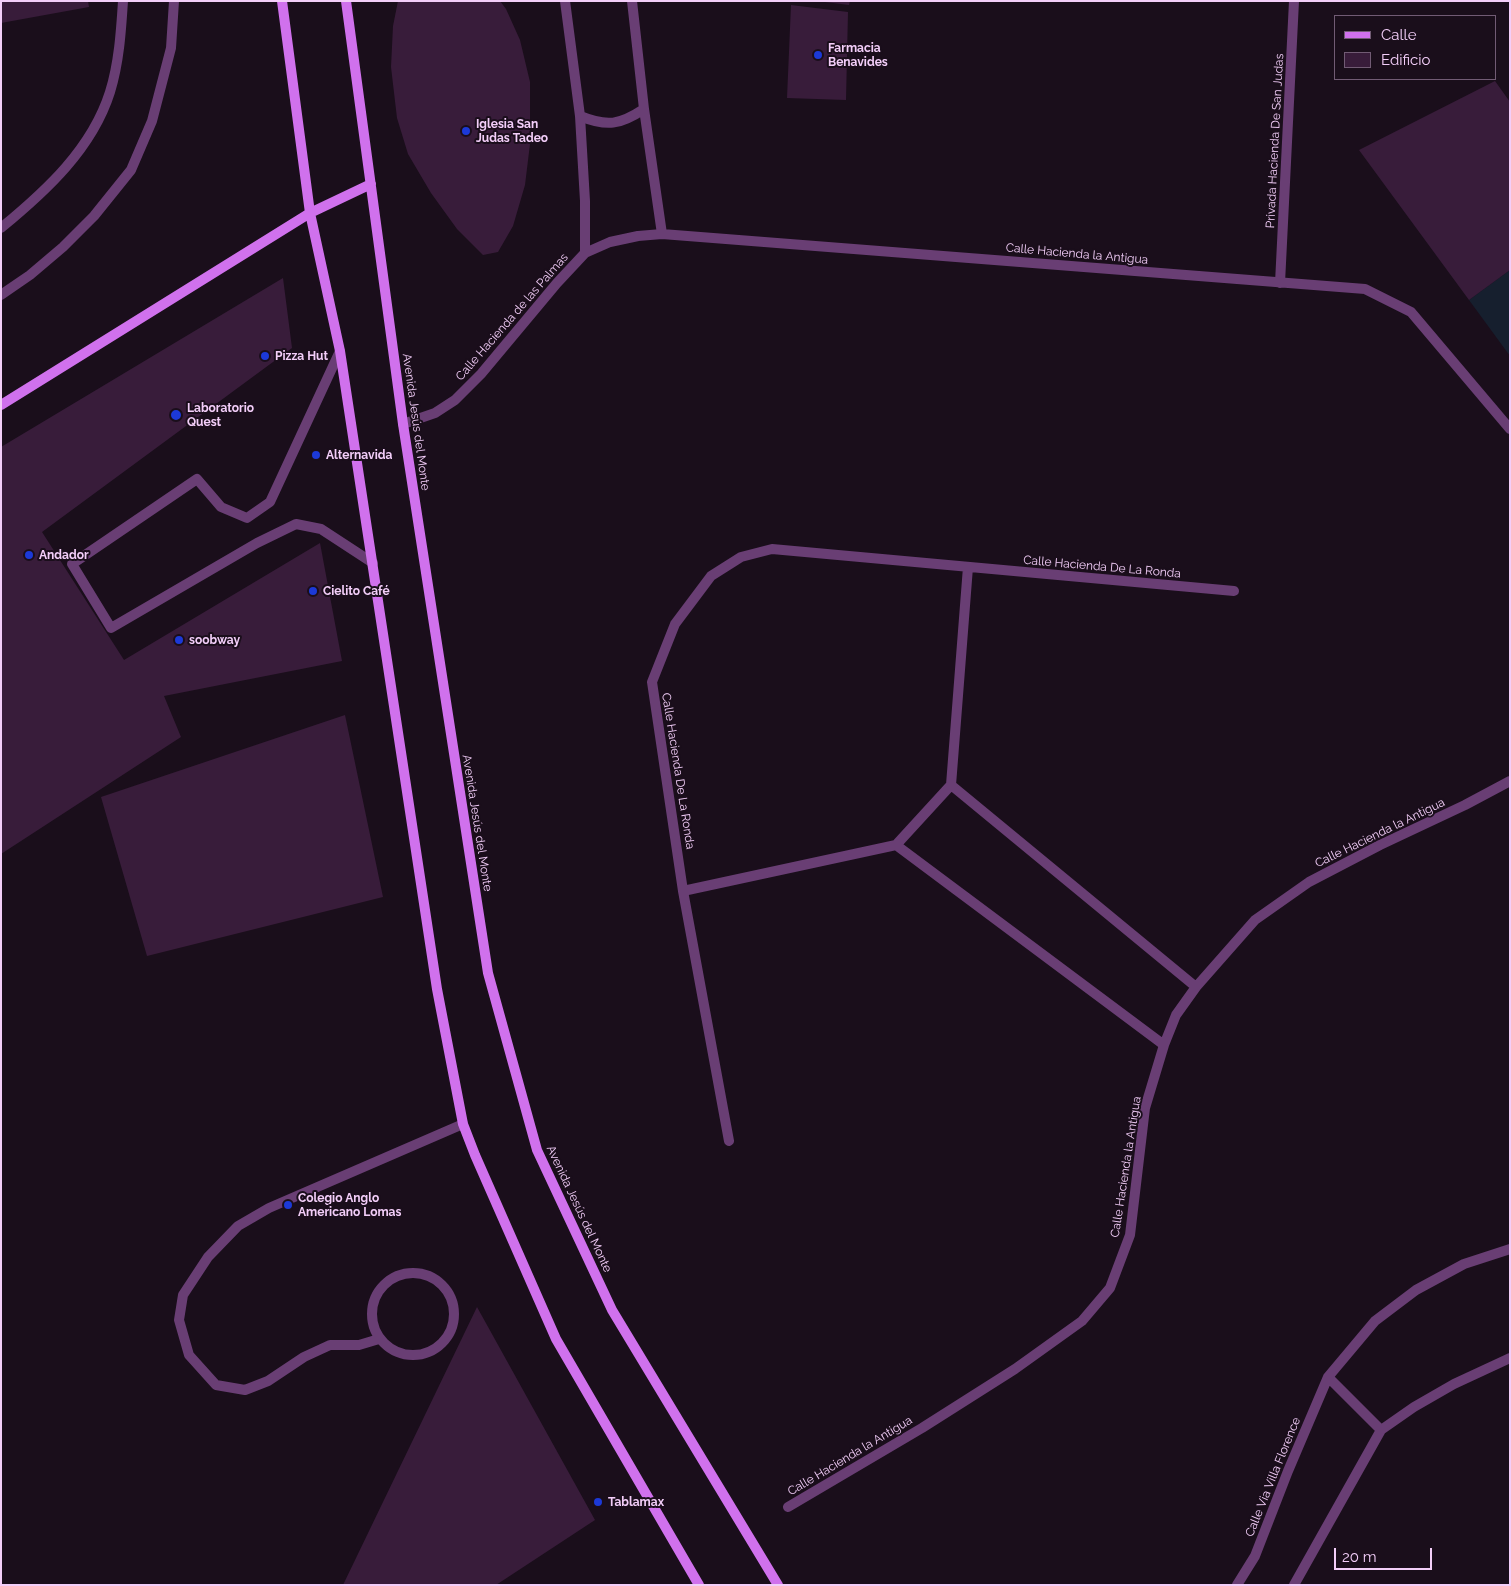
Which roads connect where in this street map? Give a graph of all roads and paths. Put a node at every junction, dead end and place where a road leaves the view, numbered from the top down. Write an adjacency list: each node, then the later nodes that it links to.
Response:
1 (123, 1): 12 (street)
2 (174, 1): 16 (street)
3 (282, 1): 11 (main road)
4 (346, 1): 10 (main road, Avenida Jesús del Monte)
5 (565, 1): 9 (street)
6 (632, 1): 8 (street)
7 (1294, 1): 15 (street, Privada Hacienda De San Judas)
8 (644, 109): 9 (street); 13 (street)
9 (580, 116): 14 (street)
10 (371, 184): 11 (main road); 19 (main road, Avenida Jesús del Monte)
11 (310, 212): 17 (main road); 18 (main road)
12 (1, 228)
13 (662, 234): 14 (street, Calle Hacienda la Antigua); 15 (street, Calle Hacienda la Antigua)
14 (586, 253): 19 (street, Calle Hacienda de las Palmas)
15 (1280, 283): 20 (street, Calle Hacienda la Antigua)
16 (1, 295)
17 (340, 351): 21 (main road); 21 (street)
18 (1, 404)
19 (403, 424): 39 (main road, Avenida Jesús del Monte)
20 (1510, 429)
21 (372, 563): 30 (main road)
22 (968, 567): 23 (street, Calle Hacienda De La Ronda); 25 (street); 27 (street, Calle Hacienda De La Ronda)
23 (1234, 592)
24 (1510, 781): 28 (street, Calle Hacienda la Antigua)
25 (951, 785): 26 (street); 28 (street)
26 (896, 845): 27 (street); 29 (street)
27 (683, 891): 31 (street, Calle Hacienda De La Ronda)
28 (1196, 987): 29 (street, Calle Hacienda la Antigua)
29 (1164, 1045): 37 (street, Calle Hacienda la Antigua)
30 (463, 1124): 33 (street); 38 (main road)
31 (729, 1141)
32 (1510, 1249): 35 (street, Calle Via Villa Florence)
33 (379, 1339): 33 (street)
34 (1510, 1358): 36 (street)
35 (1328, 1377): 36 (street); 40 (street, Calle Via Villa Florence)
36 (1381, 1430): 41 (street)
37 (788, 1507)
38 (699, 1585)
39 (778, 1585)
40 (1237, 1585)
41 (1294, 1585)

